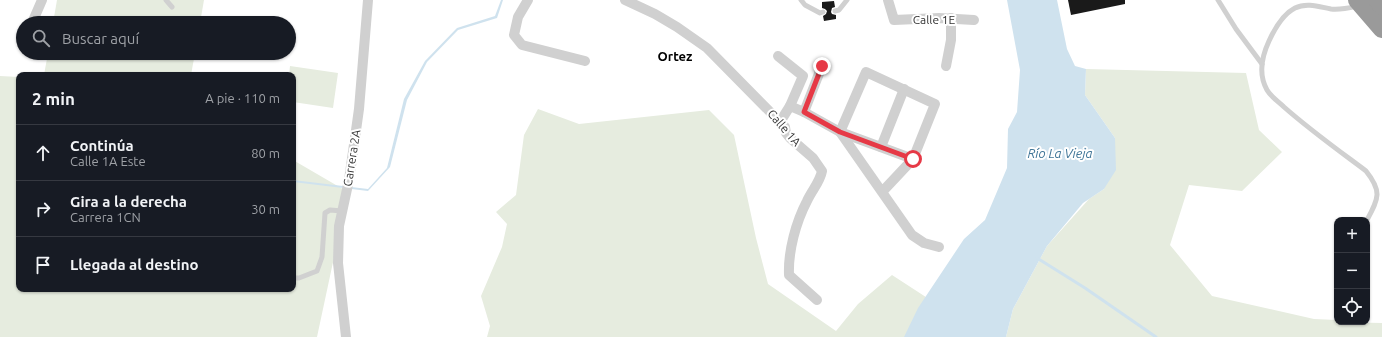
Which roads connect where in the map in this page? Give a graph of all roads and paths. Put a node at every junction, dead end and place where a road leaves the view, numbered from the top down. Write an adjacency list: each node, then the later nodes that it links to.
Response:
1 (42, 0): 15 (street)
2 (166, 0): 12 (lane)
3 (368, 0): 32 (street, Carrera 2A)
4 (528, 0): 20 (street)
5 (625, 0): 27 (street, Calle 1A)
6 (801, 0): 14 (lane)
7 (847, 0): 13 (lane)
8 (888, 0): 16 (street, Calle 1E)
9 (1218, 0): 21 (lane)
10 (1366, 2): 11 (highway); 18 (highway); 21 (lane)
11 (1382, 6)
12 (172, 7)
13 (835, 11)
14 (823, 12)
15 (35, 16)
16 (951, 18): 17 (street, Calle 1E); 23 (street)
17 (974, 20)
18 (1382, 29)
19 (778, 56): 25 (street)
20 (585, 61)
21 (1262, 64): 33 (lane)
22 (822, 66): 26 (street)
23 (946, 66)
24 (904, 89): 28 (street); 29 (street); 30 (street)
25 (790, 106): 26 (street); 27 (street)
26 (804, 112): 28 (street)
27 (780, 122): 36 (street, Calle 1A)
28 (840, 132): 29 (street); 31 (street)
29 (880, 147): 30 (street)
30 (913, 159): 31 (street)
31 (882, 192): 34 (street)
32 (343, 207): 35 (lane); 37 (street, Carrera 2A)
33 (1369, 217)
34 (939, 247)
35 (296, 278)
36 (817, 300)
37 (346, 337)

